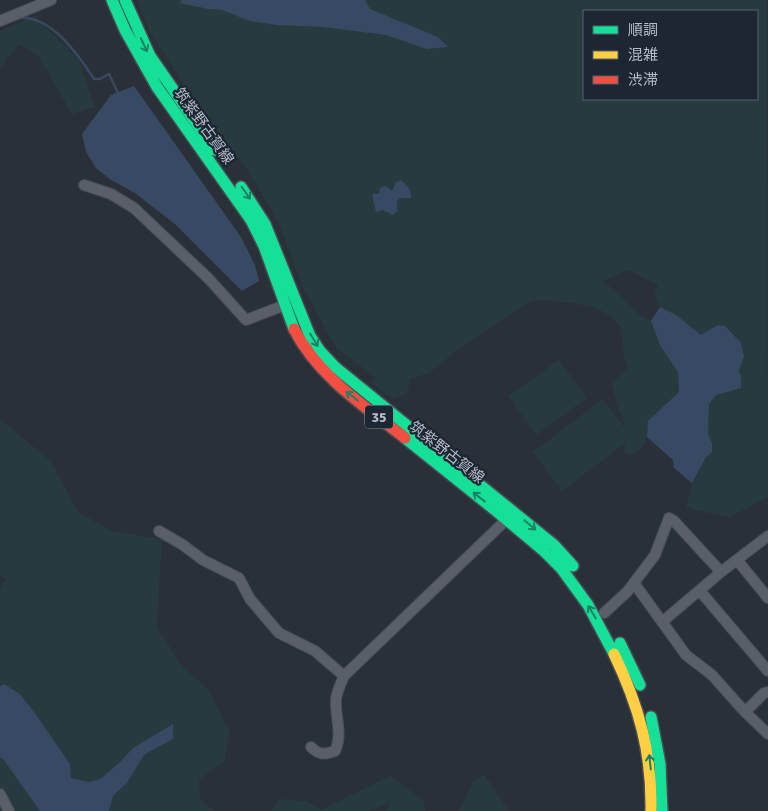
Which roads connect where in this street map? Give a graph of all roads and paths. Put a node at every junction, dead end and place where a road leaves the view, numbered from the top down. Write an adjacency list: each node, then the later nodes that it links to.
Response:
1 (51, 0): 4 (street)
2 (112, 0): 6 (main road, 筑紫野古賀線 / 35)
3 (125, 0): 15 (main road, 筑紫野古賀線 / 35, one-way to 15)
4 (0, 21)
5 (84, 185): 6 (street)
6 (285, 305): 7 (main road, 筑紫野古賀線 / 35, one-way to 6)
7 (506, 520): 18 (street); 25 (main road, 筑紫野古賀線 / 35, one-way to 7)
8 (159, 532): 18 (street)
9 (768, 536): 10 (street)
10 (738, 560): 11 (street); 14 (street)
11 (721, 572): 12 (street); 13 (street)
12 (634, 583): 15 (street); 16 (street)
13 (700, 591): 16 (street); 17 (street)
14 (768, 598)
15 (604, 613): 26 (main road, 筑紫野古賀線 / 35)
16 (662, 622): 20 (street)
17 (768, 671)
18 (344, 676): 22 (street)
19 (768, 692): 20 (street)
20 (745, 712): 21 (street)
21 (768, 734)
22 (311, 747)
23 (0, 794): 24 (street)
24 (9, 811)
25 (651, 811)
26 (662, 811)

